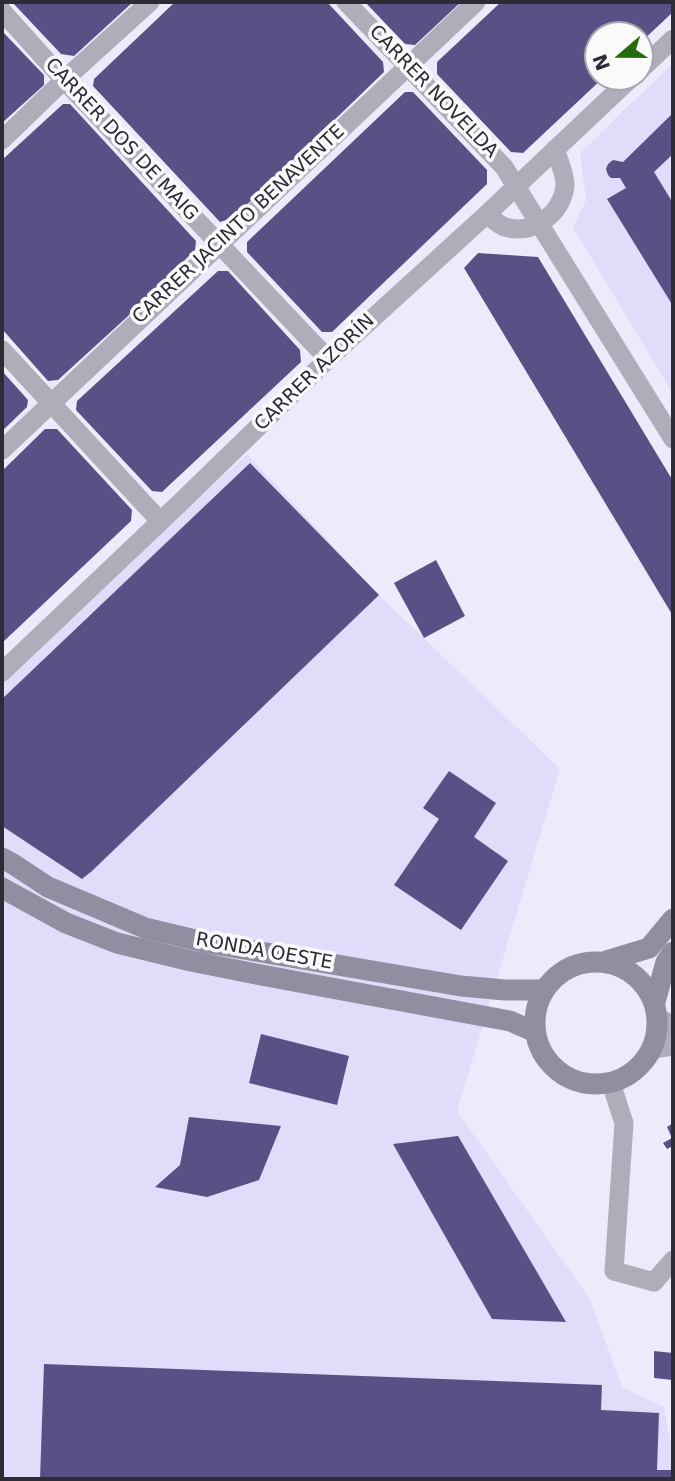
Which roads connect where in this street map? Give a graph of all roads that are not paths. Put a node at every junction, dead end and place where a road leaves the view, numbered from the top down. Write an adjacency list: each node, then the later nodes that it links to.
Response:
1 (150, 2): 8 (street)
2 (346, 2): 7 (street, CARRER NOVELDA)
3 (476, 2): 7 (street, CARRER JACINTO BENAVENTE)
4 (2, 11): 8 (street, CARRER DOS DE MAIG)
5 (673, 39): 6 (street)
6 (654, 57)
7 (407, 65): 12 (street, CARRER NOVELDA); 15 (street, CARRER JACINTO BENAVENTE)
8 (64, 80): 10 (street); 15 (street, CARRER DOS DE MAIG)
9 (617, 91): 11 (street, CARRER AZORÍN)
10 (2, 140)
11 (555, 149): 12 (street, CARRER AZORÍN); 14 (street)
12 (516, 186): 13 (street, CARRER AZORÍN); 14 (street, CARRER NOVELDA)
13 (487, 214): 14 (street); 17 (street, CARRER AZORÍN)
14 (541, 224): 19 (street, CARRER NOVELDA)
15 (219, 244): 17 (street, CARRER DOS DE MAIG); 18 (street, CARRER JACINTO BENAVENTE)
16 (2, 350): 18 (street)
17 (328, 359): 21 (street, CARRER AZORÍN)
18 (51, 403): 20 (street, CARRER JACINTO BENAVENTE); 21 (street)
19 (673, 439)
20 (2, 450)
21 (160, 521): 22 (street, CARRER AZORÍN)
22 (2, 672)
23 (2, 858): 28 (main road, RONDA OESTE)
24 (2, 888): 30 (main road, RONDA OESTE)
25 (673, 919): 27 (main road)
26 (673, 953): 29 (main road)
27 (606, 961): 28 (main road); 29 (main road)
28 (543, 990): 30 (main road)
29 (662, 1016): 31 (main road)
30 (535, 1032): 32 (main road)
31 (663, 1047): 32 (main road)
32 (611, 1083): 33 (street)
33 (673, 1261)

